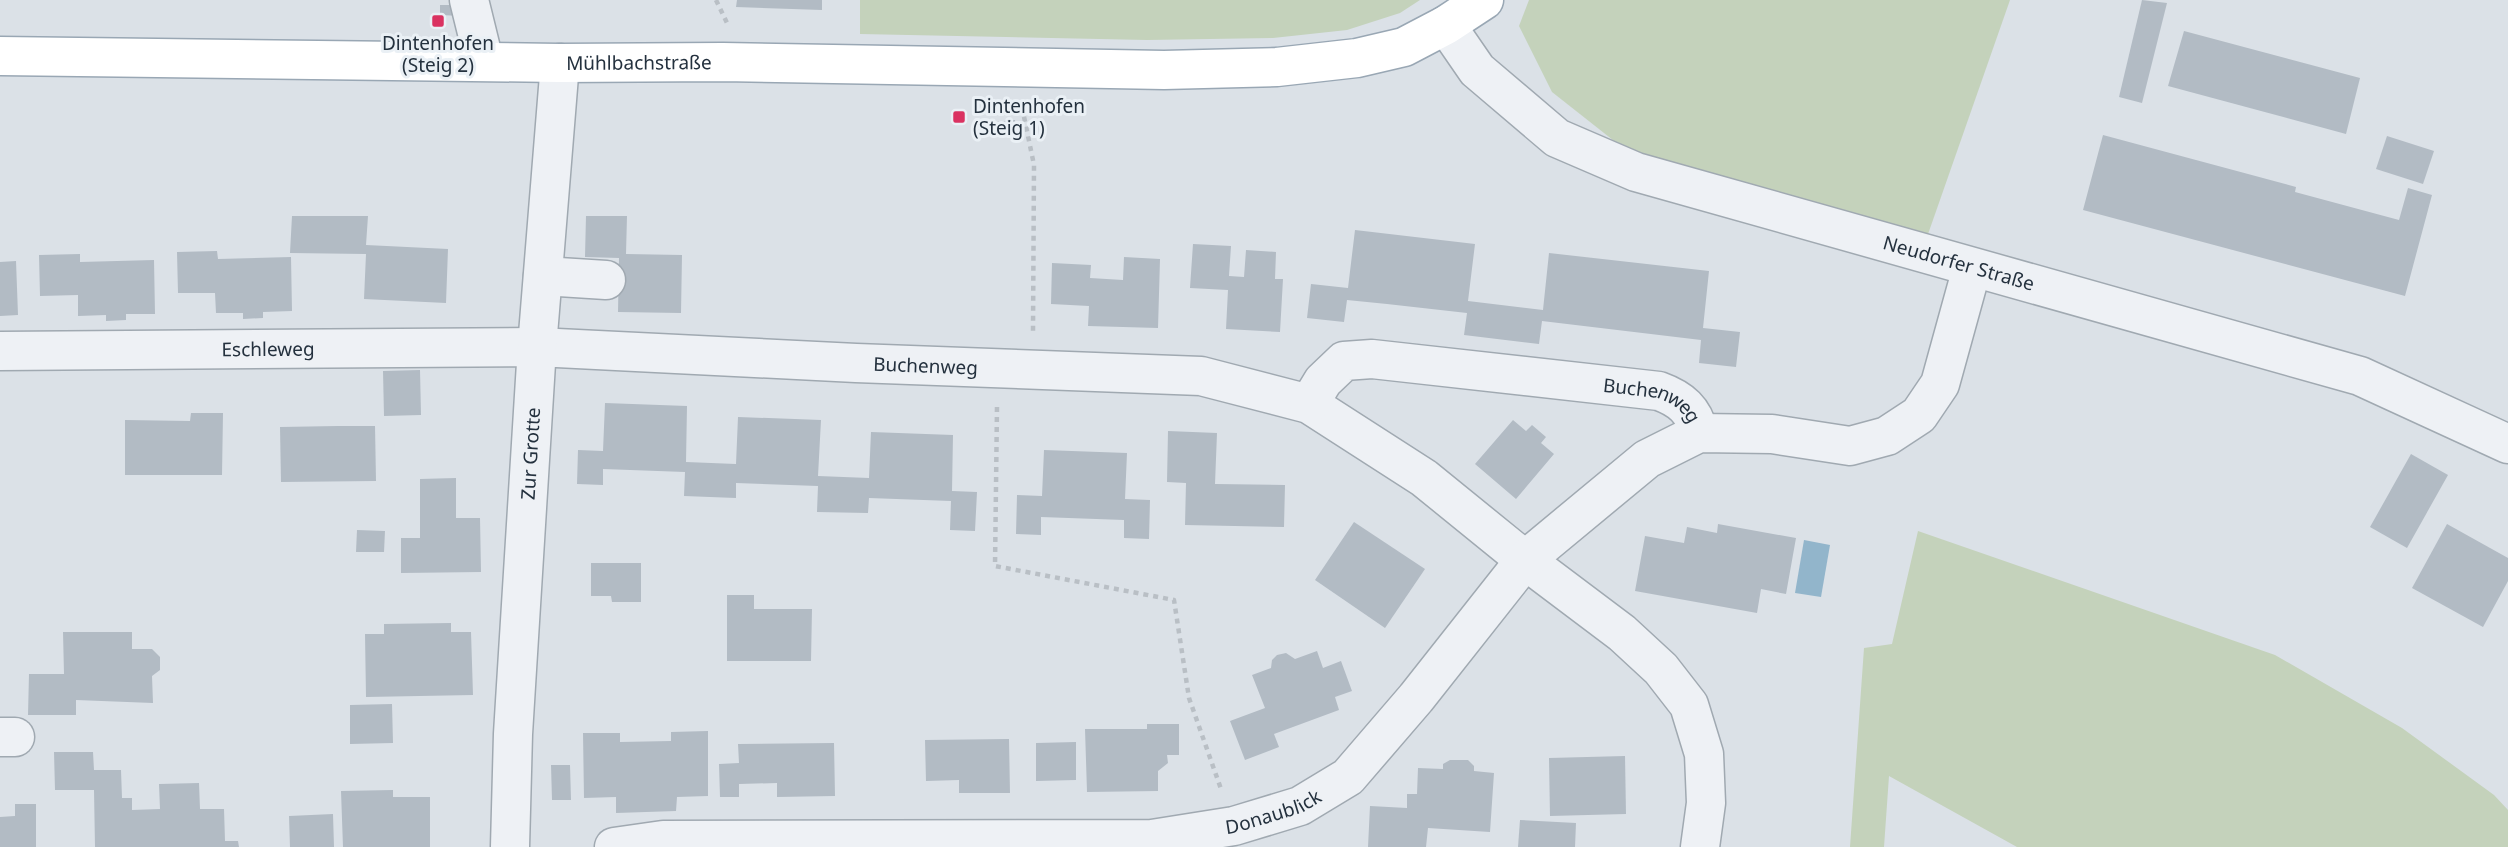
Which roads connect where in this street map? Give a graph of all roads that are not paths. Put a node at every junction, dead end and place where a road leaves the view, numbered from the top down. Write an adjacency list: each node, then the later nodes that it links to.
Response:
1 (469, 0): 5 (street)
2 (1484, 0): 3 (main road, Mühlbachstraße)
3 (1446, 25): 6 (main road, Mühlbachstraße); 7 (street, Neudorfer Straße)
4 (0, 57): 5 (main road, Mühlbachstraße)
5 (484, 61): 6 (main road, Mühlbachstraße)
6 (560, 63): 8 (street, Zur Grotte)
7 (1972, 268): 13 (street, Buchenweg); 14 (street, Neudorfer Straße)
8 (543, 275): 9 (street); 10 (street, Zur Grotte)
9 (606, 280)
10 (537, 347): 11 (street, Eschleweg); 12 (street, Buchenweg); 17 (street, Zur Grotte)
11 (0, 351)
12 (1309, 404): 13 (street, Buchenweg); 15 (street, Buchenweg)
13 (1699, 433): 15 (street, Donaublick)
14 (2508, 444)
15 (1525, 560): 16 (street, Donaublick); 19 (street, Buchenweg)
16 (1049, 843): 18 (street, Donaublick)
17 (510, 847)
18 (614, 847)
19 (1700, 847)

